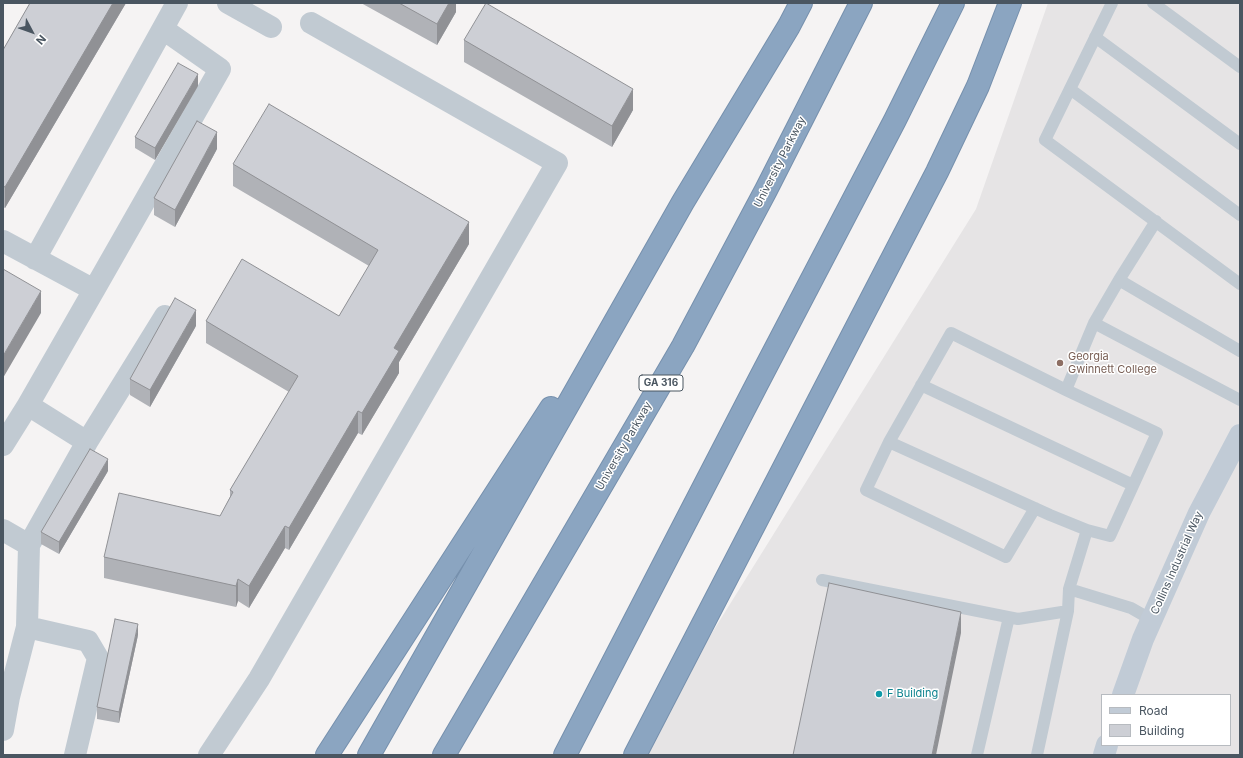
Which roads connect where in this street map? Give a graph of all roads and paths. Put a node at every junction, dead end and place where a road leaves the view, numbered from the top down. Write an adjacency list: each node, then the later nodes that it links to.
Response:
1 (177, 3): 11 (street)
2 (228, 3): 10 (street)
3 (801, 3): 16 (highway)
4 (861, 3): 53 (highway, University Parkway / GA 316)
5 (953, 3): 54 (highway)
6 (1010, 3): 55 (highway)
7 (1112, 3): 12 (lane)
8 (1153, 3): 13 (lane)
9 (311, 23): 50 (street)
10 (271, 27)
11 (163, 29): 20 (street); 23 (street)
12 (1095, 37): 14 (lane); 15 (lane)
13 (1240, 67)
14 (1070, 89): 17 (lane); 18 (lane)
15 (1240, 144)
16 (683, 202): 51 (highway); 52 (highway)
17 (1240, 216)
18 (1156, 221): 21 (lane); 22 (lane)
19 (3, 241): 20 (street)
20 (35, 259): 23 (street)
21 (1119, 280): 25 (lane); 26 (lane)
22 (1240, 284)
23 (94, 290): 30 (street)
24 (165, 316): 32 (street)
25 (1094, 323): 28 (lane); 29 (lane)
26 (1240, 351)
27 (921, 385): 28 (lane); 33 (lane); 35 (lane)
28 (1066, 390): 35 (lane)
29 (1240, 400)
30 (28, 405): 32 (street); 34 (street)
31 (1240, 435): 44 (street, Collins Industrial Way)
32 (87, 442): 39 (street)
33 (889, 442): 36 (lane); 36 (lane)
34 (3, 445)
35 (1133, 485): 38 (lane)
36 (1035, 508): 38 (lane)
37 (3, 530): 39 (street)
38 (1087, 530): 41 (lane)
39 (29, 545): 45 (street)
40 (822, 580): 43 (lane)
41 (1070, 589): 42 (lane); 44 (lane)
42 (1068, 611): 43 (lane); 57 (lane)
43 (1009, 618): 56 (lane)
44 (1152, 620): 46 (street, Collins Industrial Way)
45 (27, 627): 47 (street); 49 (street)
46 (1123, 694)
47 (6, 697): 48 (street)
48 (3, 730)
49 (75, 755)
50 (209, 755)
51 (327, 755)
52 (369, 755)
53 (444, 755)
54 (565, 755)
55 (635, 755)
56 (977, 755)
57 (1037, 755)

